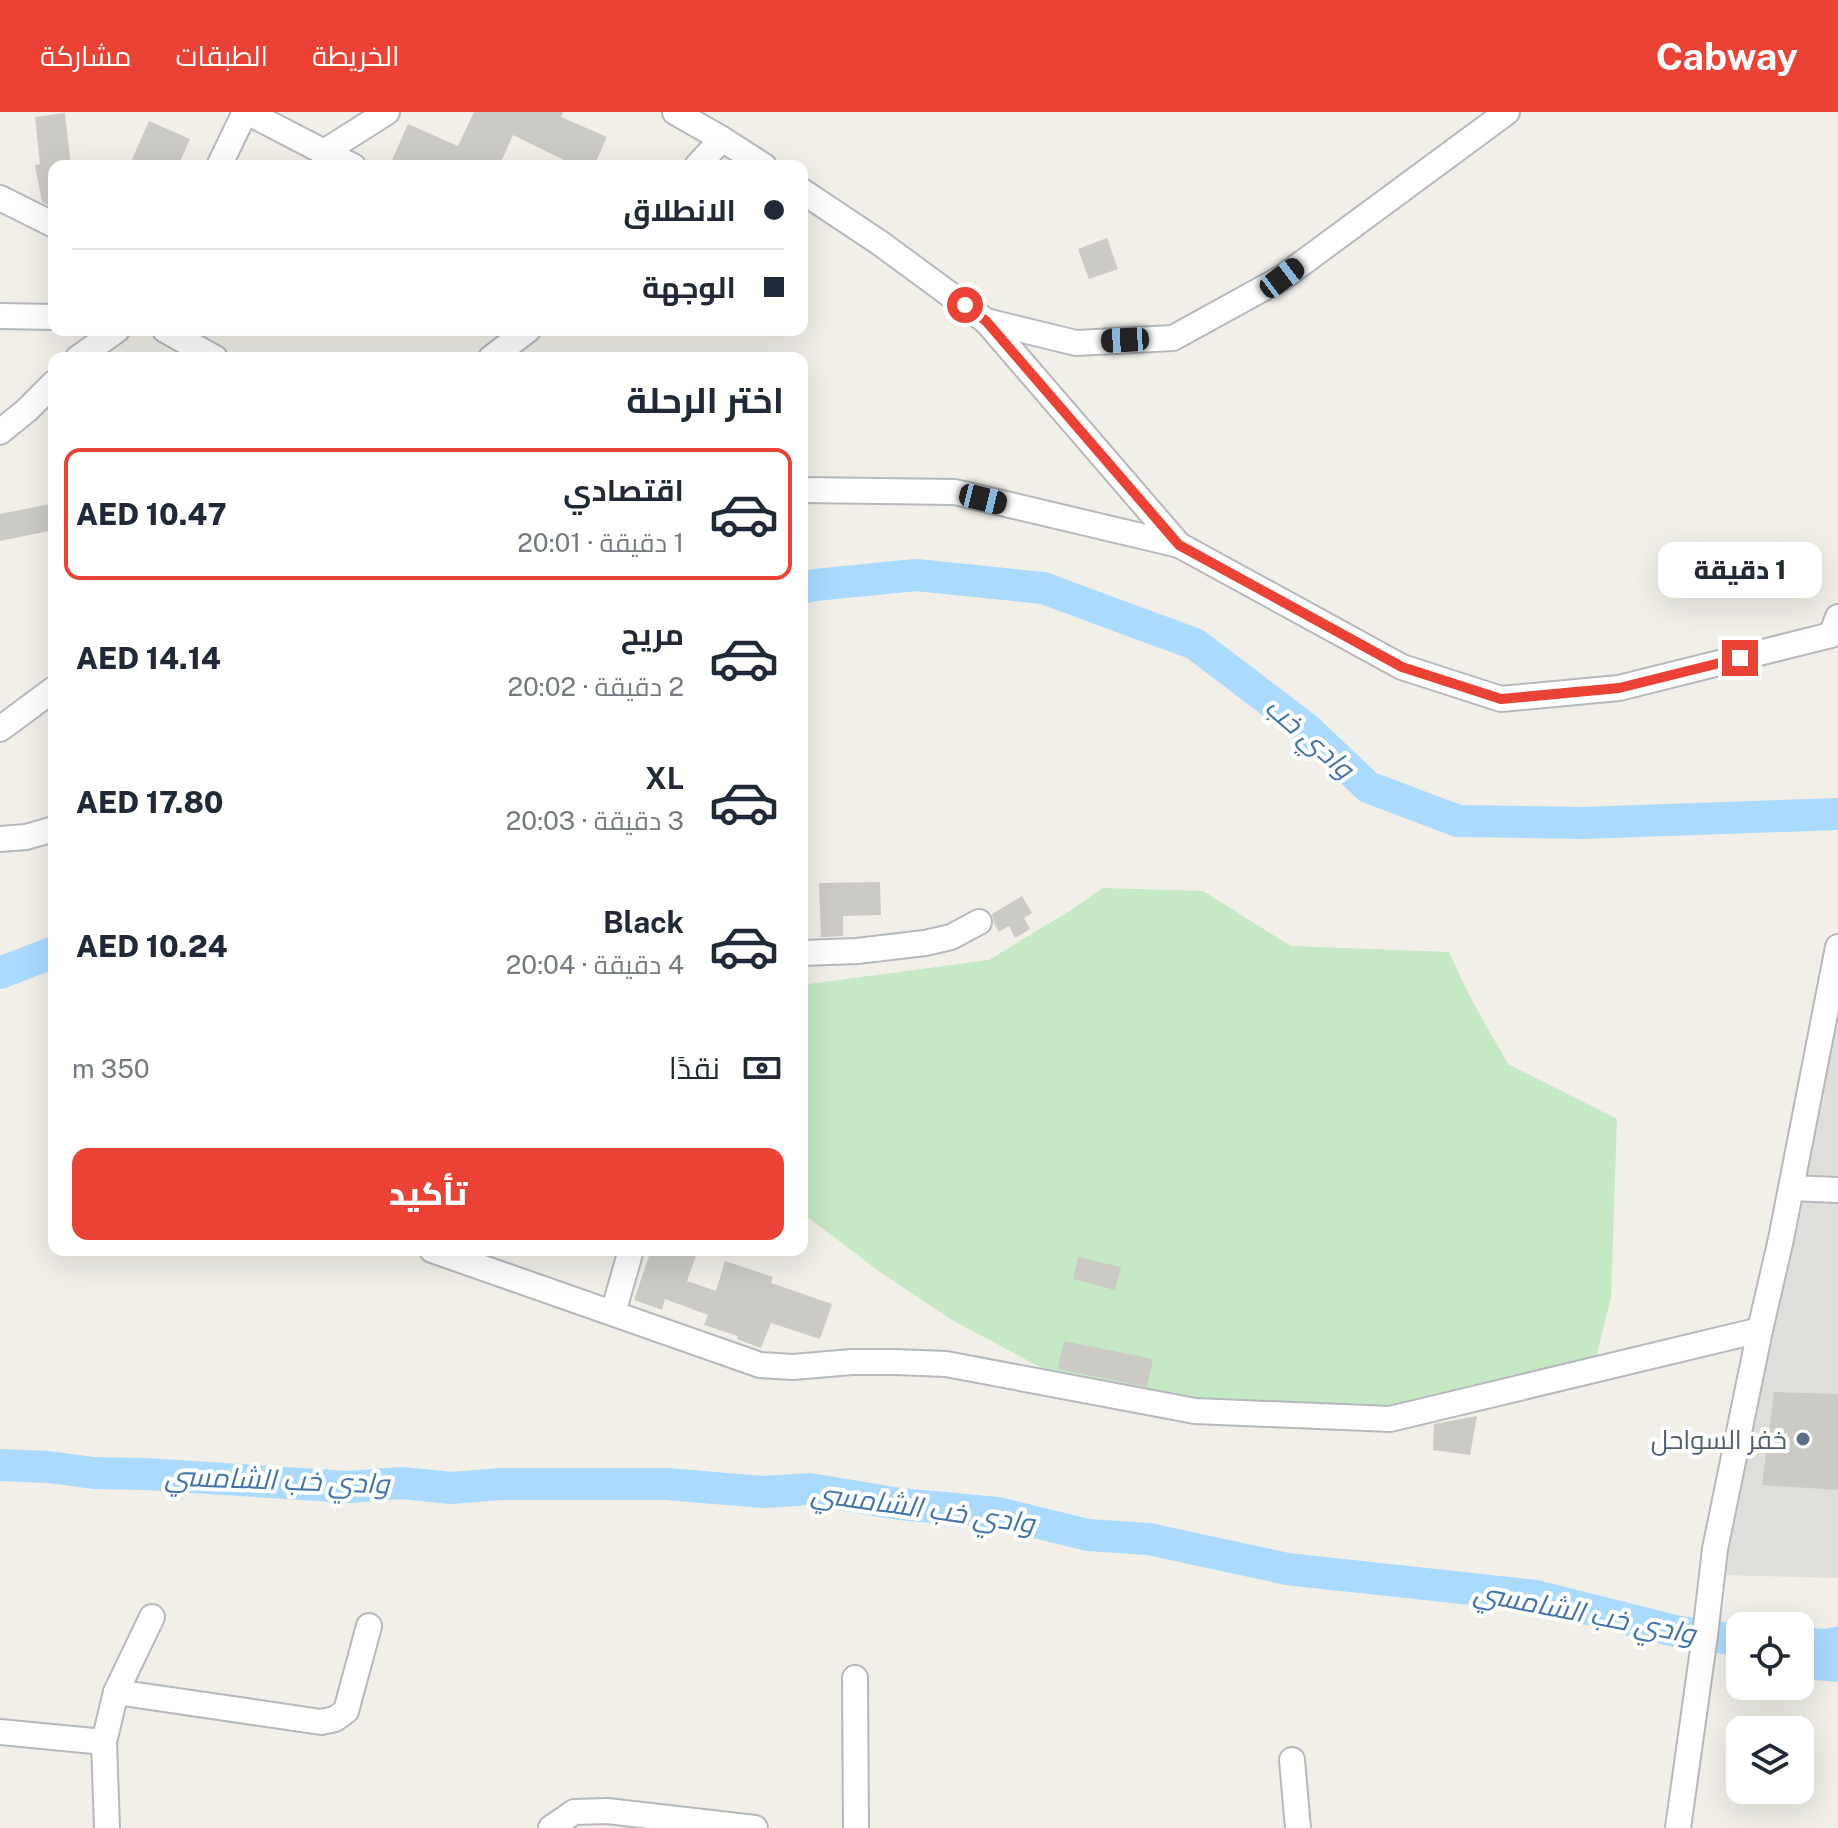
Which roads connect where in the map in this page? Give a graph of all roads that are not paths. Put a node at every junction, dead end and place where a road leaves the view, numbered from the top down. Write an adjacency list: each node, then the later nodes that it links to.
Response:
1 (246, 112): 6 (street); 7 (street)
2 (387, 112): 6 (street)
3 (675, 112): 5 (street)
4 (1507, 112): 16 (street)
5 (722, 139): 9 (street); 10 (street)
6 (324, 152): 8 (street)
7 (222, 160)
8 (341, 160)
9 (703, 160)
10 (755, 160)
11 (808, 195): 16 (street)
12 (0, 198): 13 (street)
13 (48, 222)
14 (0, 316): 15 (street)
15 (48, 317)
16 (986, 321): 26 (street)
17 (109, 336): 20 (street)
18 (176, 336): 21 (street)
19 (520, 336): 22 (street)
20 (86, 352)
21 (204, 352)
22 (499, 352)
23 (48, 389): 24 (street)
24 (0, 432)
25 (808, 490): 26 (street)
26 (1179, 545): 27 (street)
27 (1838, 617)
28 (48, 693): 29 (street)
29 (0, 729)
30 (48, 831): 31 (street)
31 (0, 839)
32 (979, 922): 34 (street)
33 (1838, 947): 35 (street)
34 (808, 953)
35 (1831, 1019): 36 (street)
36 (1791, 1188): 37 (street); 41 (street)
37 (1838, 1190)
38 (449, 1256): 40 (street)
39 (629, 1256): 40 (street)
40 (613, 1313): 41 (street)
41 (1760, 1330): 54 (street)
42 (152, 1617): 45 (street)
43 (369, 1626): 45 (street)
44 (855, 1678): 52 (street)
45 (116, 1692): 47 (street)
46 (0, 1732): 47 (street)
47 (104, 1742): 49 (street)
48 (1292, 1760): 53 (street)
49 (107, 1828)
50 (551, 1828): 51 (street)
51 (755, 1828)
52 (856, 1828)
53 (1298, 1828)
54 (1678, 1828)

